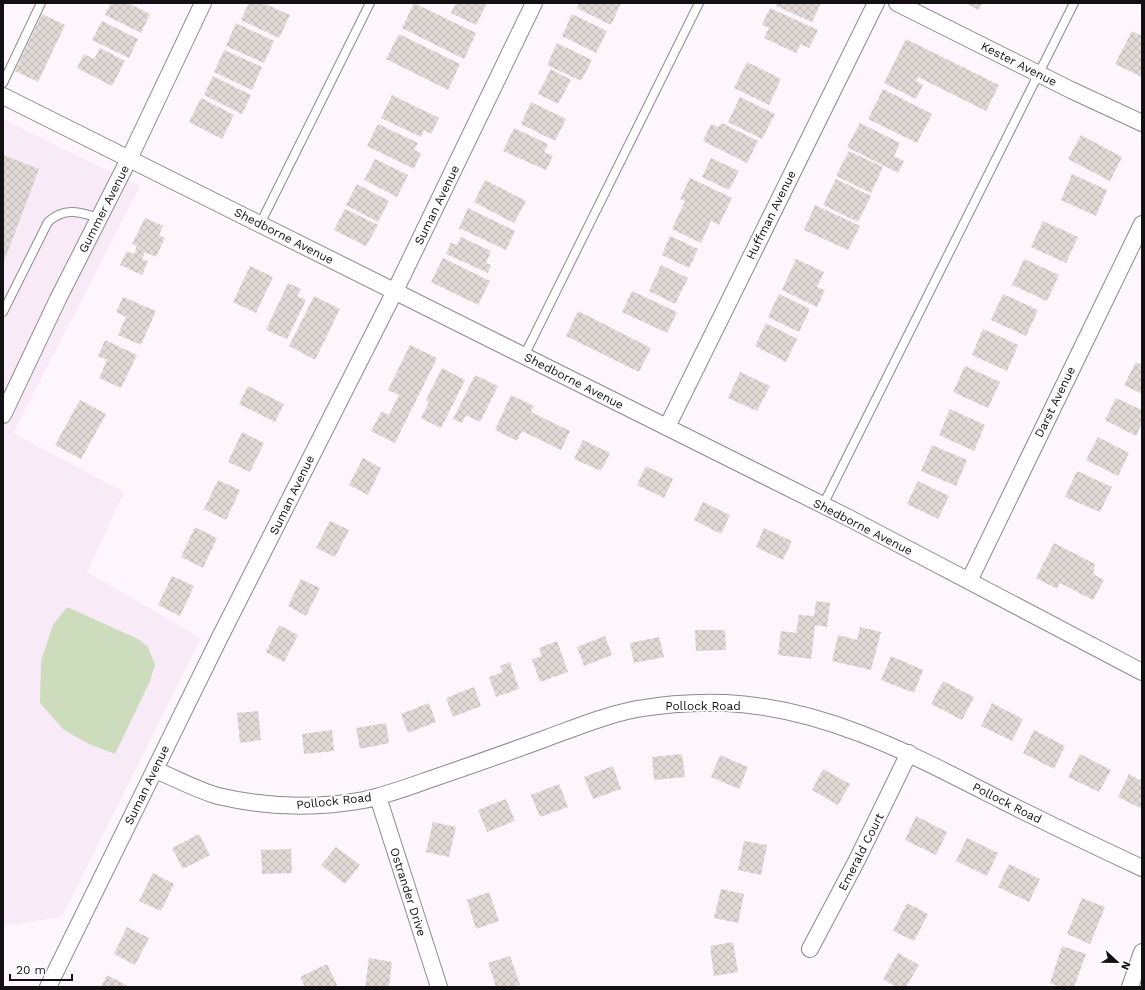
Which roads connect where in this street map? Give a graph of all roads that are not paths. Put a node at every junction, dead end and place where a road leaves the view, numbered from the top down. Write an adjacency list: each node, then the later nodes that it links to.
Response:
1 (41, 3): 10 (lane)
2 (203, 3): 13 (street, Gummer Avenue)
3 (370, 3): 15 (lane)
4 (534, 3): 17 (street, Suman Avenue)
5 (699, 3): 19 (lane)
6 (876, 3): 21 (street, Huffman Avenue)
7 (897, 3): 9 (street, Kester Avenue)
8 (1074, 3): 9 (lane)
9 (1039, 74): 12 (street, Kester Avenue); 22 (lane)
10 (3, 83)
11 (3, 96): 13 (street, Shedborne Avenue)
12 (1142, 123)
13 (129, 159): 14 (street, Gummer Avenue); 15 (street, Shedborne Avenue)
14 (99, 218): 18 (lane); 20 (street, Gummer Avenue)
15 (260, 224): 17 (street, Shedborne Avenue)
16 (1142, 224): 23 (street, Darst Avenue)
17 (395, 291): 19 (street, Shedborne Avenue); 26 (street, Suman Avenue)
18 (3, 312)
19 (524, 356): 21 (street, Shedborne Avenue)
20 (3, 415)
21 (667, 427): 22 (street, Shedborne Avenue)
22 (823, 505): 23 (street, Shedborne Avenue)
23 (969, 581): 24 (street, Shedborne Avenue)
24 (1142, 672)
25 (909, 753): 27 (street, Pollock Road); 28 (street, Pollock Road); 29 (street, Emerald Court)
26 (155, 770): 27 (street, Pollock Road); 31 (street, Suman Avenue)
27 (378, 797): 32 (street, Ostrander Drive)
28 (1142, 868)
29 (810, 949)
30 (1142, 952): 33 (street)
31 (48, 987)
32 (440, 987)
33 (1130, 987)

